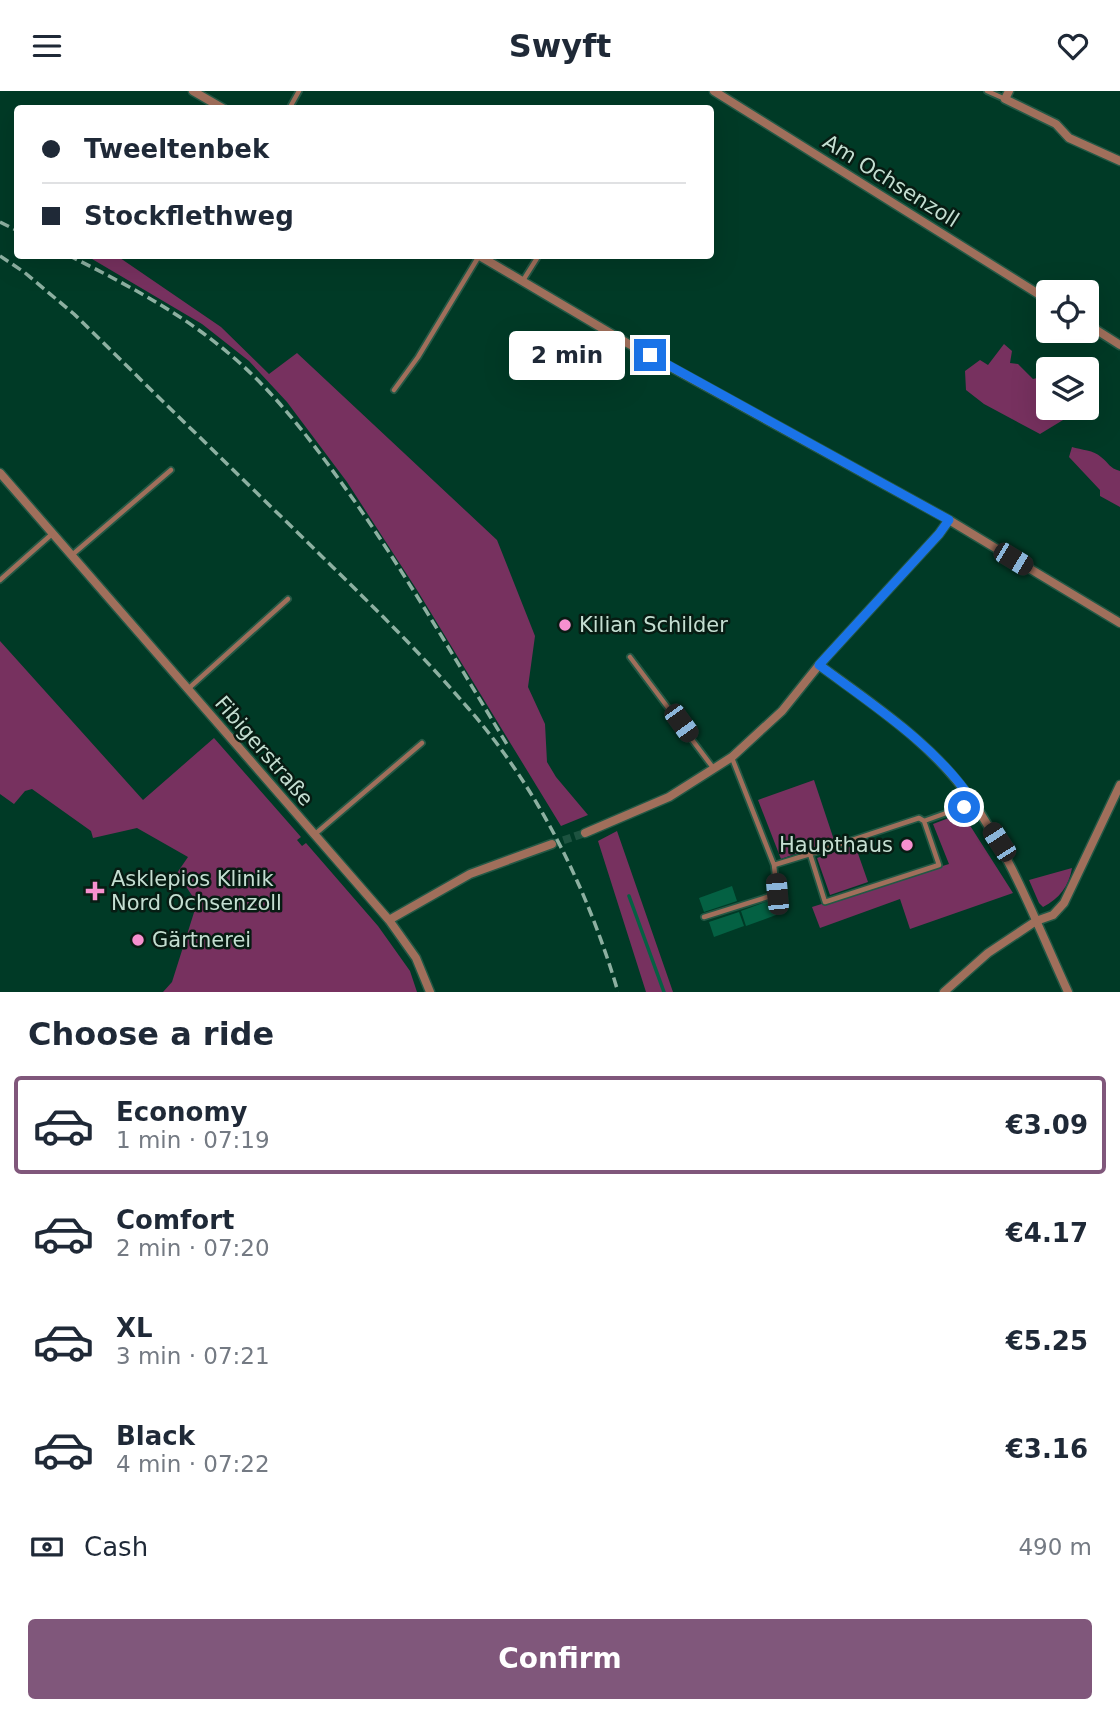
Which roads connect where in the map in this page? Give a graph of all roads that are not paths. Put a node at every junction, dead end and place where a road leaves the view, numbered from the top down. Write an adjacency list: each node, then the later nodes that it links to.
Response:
1 (193, 91): 5 (street)
2 (714, 91): 11 (street, Am Ochsenzoll)
3 (987, 91): 4 (lane)
4 (1007, 95): 6 (street)
5 (217, 105)
6 (1120, 161)
7 (477, 259): 14 (lane)
8 (484, 259): 10 (street)
9 (536, 259): 10 (lane)
10 (522, 282): 17 (street)
11 (1036, 292)
12 (1099, 332): 13 (street)
13 (1120, 345)
14 (394, 390)
15 (171, 470): 19 (lane)
16 (0, 473): 18 (street, Fibigerstraße)
17 (949, 520): 22 (street); 24 (street)
18 (52, 534): 19 (street, Fibigerstraße); 20 (lane)
19 (71, 556): 25 (street, Fibigerstraße)
20 (0, 580)
21 (288, 599): 25 (lane, Fibigerstraße)
22 (1120, 623)
23 (630, 657): 28 (lane)
24 (819, 665): 27 (street); 30 (street)
25 (187, 689): 33 (street, Fibigerstraße)
26 (422, 743): 33 (lane, Fibigerstraße)
27 (732, 757): 28 (street); 36 (lane)
28 (715, 770): 32 (street)
29 (1120, 787): 39 (street)
30 (974, 803): 31 (lane); 39 (street)
31 (924, 821): 35 (lane); 35 (lane)
32 (585, 833)
33 (313, 835): 38 (street, Fibigerstraße)
34 (552, 844): 38 (street)
35 (810, 854): 36 (lane)
36 (775, 865): 37 (lane)
37 (704, 917)
38 (389, 920): 40 (street, Fibigerstraße)
39 (1036, 921): 41 (street); 42 (street)
40 (430, 992)
41 (944, 992)
42 (1069, 992)

